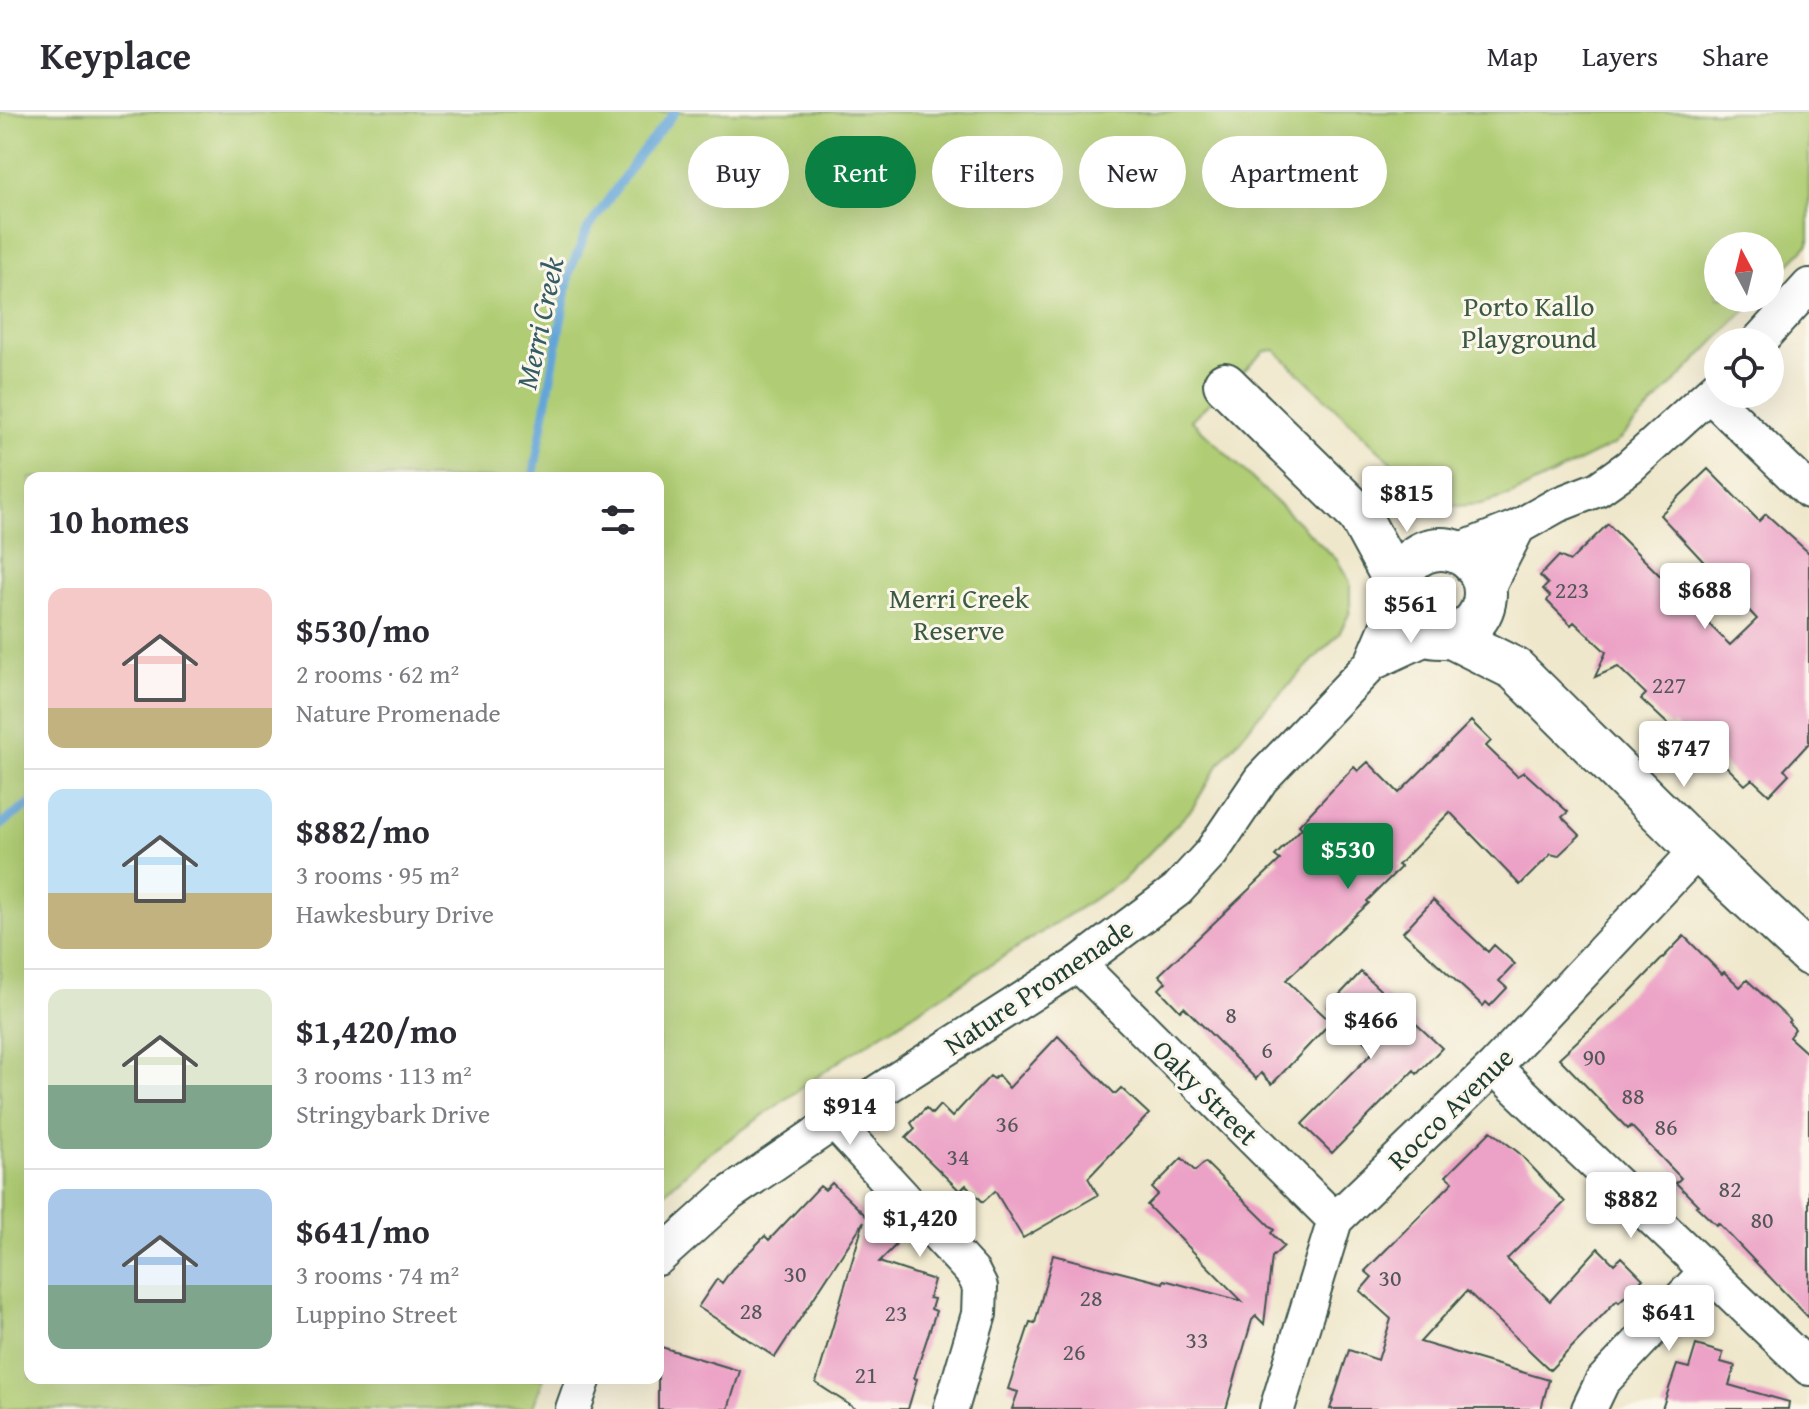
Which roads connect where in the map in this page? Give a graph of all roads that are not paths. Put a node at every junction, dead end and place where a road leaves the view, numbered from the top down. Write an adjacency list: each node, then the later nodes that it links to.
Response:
1 (1809, 286): 2 (street)
2 (1771, 328)
3 (1225, 384): 7 (street)
4 (1704, 399): 8 (street)
5 (1731, 408): 6 (street)
6 (1809, 491)
7 (1359, 515): 9 (street); 10 (street)
8 (1518, 527): 9 (street); 11 (street)
9 (1444, 551): 10 (street); 11 (street)
10 (1397, 595): 12 (street); 13 (street, Nature Promenade)
11 (1485, 596): 12 (street); 14 (street)
12 (1440, 637): 13 (street, Nature Promenade); 14 (street)
13 (1372, 663): 17 (street, Nature Promenade)
14 (1515, 669): 15 (street)
15 (1698, 850): 16 (street); 18 (street, Rocco Avenue)
16 (1809, 954)
17 (1078, 964): 19 (street, Nature Promenade); 20 (street, Oaky Street)
18 (1494, 1067): 20 (street, Rocco Avenue); 22 (street)
19 (835, 1123): 21 (street, Nature Promenade); 26 (street)
20 (1335, 1220): 27 (street, Rocco Avenue)
21 (664, 1253)
22 (1706, 1272): 23 (street); 28 (street)
23 (1809, 1368)
24 (582, 1384): 25 (street)
25 (573, 1409)
26 (951, 1409)
27 (1277, 1409)
28 (1589, 1409)

